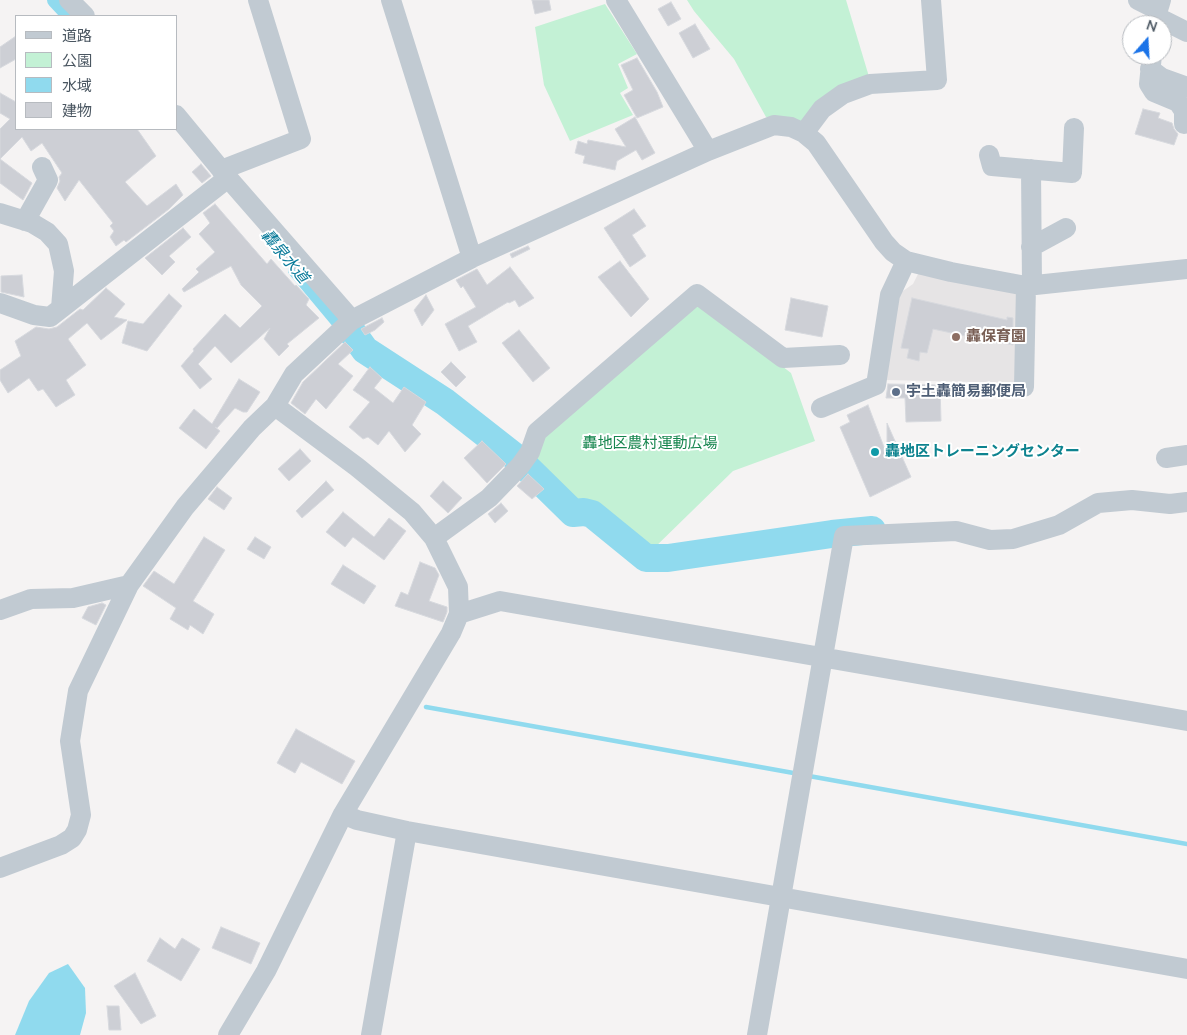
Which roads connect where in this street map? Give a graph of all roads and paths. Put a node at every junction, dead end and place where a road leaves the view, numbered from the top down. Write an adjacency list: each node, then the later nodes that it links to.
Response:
1 (70, 0): 8 (street)
2 (258, 0): 21 (street)
3 (391, 0): 26 (street)
4 (616, 0): 17 (street)
5 (931, 0): 16 (street)
6 (1138, 0): 7 (street)
7 (1158, 13): 9 (street)
8 (84, 15)
9 (1187, 32)
10 (1151, 65): 14 (street)
11 (1153, 65): 12 (street)
12 (1187, 87)
13 (178, 117): 21 (street)
14 (1184, 124)
15 (1074, 128): 20 (street)
16 (804, 133): 17 (street); 27 (street)
17 (708, 151): 26 (street)
18 (989, 155): 20 (street)
19 (42, 167): 23 (street)
20 (1031, 169): 25 (street)
21 (225, 174): 31 (street); 32 (street)
22 (0, 212): 23 (street)
23 (25, 221): 31 (street)
24 (1066, 228): 25 (street)
25 (1031, 247): 29 (street)
26 (472, 258): 32 (street)
27 (906, 261): 29 (street); 36 (street)
28 (1187, 269): 29 (street)
29 (1029, 286): 34 (street)
30 (0, 303): 31 (street)
31 (62, 308)
32 (352, 320): 35 (street)
33 (840, 355): 40 (street)
34 (1024, 387)
35 (275, 406): 40 (street); 41 (street)
36 (821, 408)
37 (1187, 455): 38 (street)
38 (1166, 458)
39 (1187, 502): 44 (street)
40 (434, 538): 43 (street)
41 (129, 585): 42 (street); 48 (street)
42 (0, 610)
43 (459, 614): 44 (street); 46 (street)
44 (822, 658): 45 (street); 49 (street)
45 (1187, 721)
46 (343, 814): 47 (street); 51 (street)
47 (407, 832): 49 (street); 52 (street)
48 (0, 868)
49 (782, 896): 50 (street); 53 (street)
50 (1187, 969)
51 (228, 1035)
52 (371, 1035)
53 (757, 1035)

